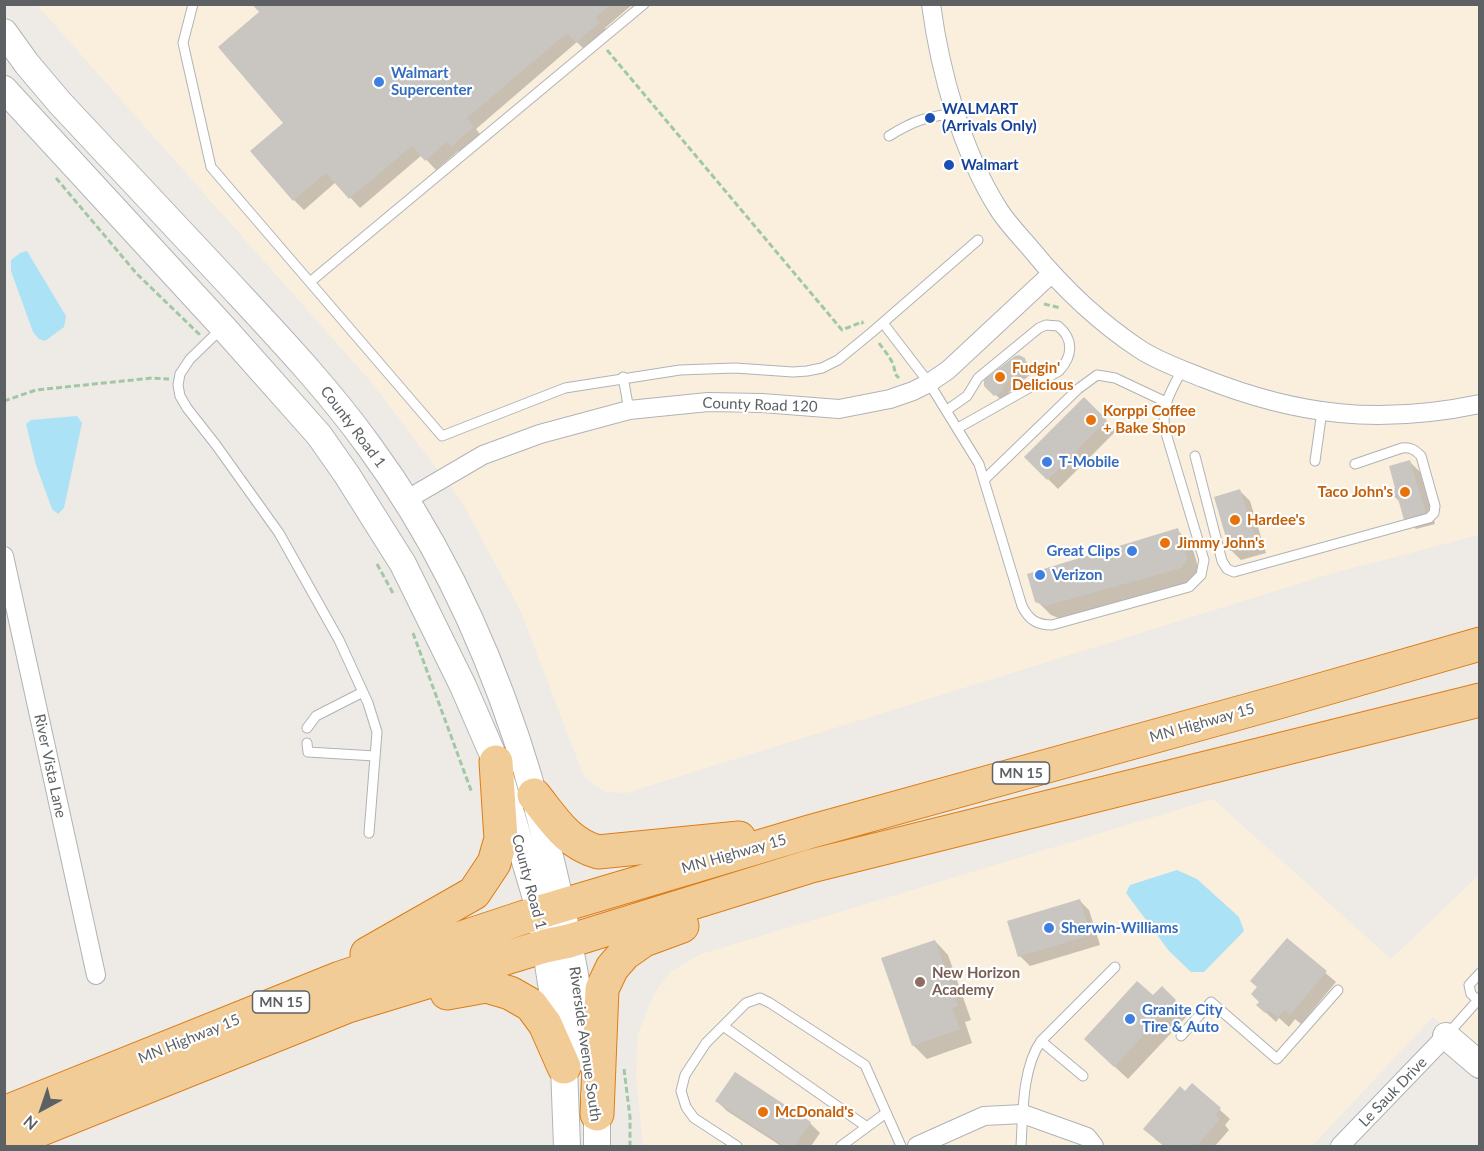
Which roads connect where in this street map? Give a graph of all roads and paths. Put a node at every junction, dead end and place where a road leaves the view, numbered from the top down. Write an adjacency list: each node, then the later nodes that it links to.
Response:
1 (193, 4): 12 (lane)
2 (645, 4): 5 (lane)
3 (931, 4): 7 (street)
4 (4, 32): 31 (street, County Road 1)
5 (600, 42): 12 (lane); 14 (path)
6 (4, 89): 15 (street, County Road 1)
7 (955, 113): 8 (lane); 11 (street)
8 (890, 136)
9 (56, 178): 15 (path)
10 (978, 240): 13 (lane)
11 (1051, 274): 16 (street); 19 (street, County Road 120)
12 (310, 282): 17 (lane)
13 (883, 323): 14 (lane); 19 (lane)
14 (871, 333): 17 (lane); 19 (path)
15 (215, 334): 18 (lane); 42 (street, County Road 1)
16 (1182, 370): 21 (lane); 25 (street)
17 (623, 377): 23 (lane)
18 (179, 380): 20 (path); 37 (lane)
19 (921, 387): 23 (street, County Road 120); 24 (lane)
20 (4, 401)
21 (1166, 402): 30 (lane); 30 (lane)
22 (1479, 404): 25 (street)
23 (629, 410): 31 (street, County Road 120)
24 (947, 410): 26 (lane); 26 (lane)
25 (1322, 411): 28 (lane)
26 (958, 428): 30 (lane)
27 (1195, 456): 29 (lane)
28 (1315, 461)
29 (1355, 464)
30 (985, 479)
31 (406, 500): 43 (street, County Road 1)
32 (4, 556): 52 (street, River Vista Lane)
33 (377, 564): 34 (path)
34 (399, 604)
35 (410, 625): 44 (path)
36 (1479, 644): 45 (highway, MN Highway 15 / MN 15)
37 (363, 692): 39 (lane); 41 (lane)
38 (1479, 700): 47 (highway, MN Highway 15 / MN 15)
39 (307, 728)
40 (307, 743): 41 (lane)
41 (375, 756): 46 (lane)
42 (495, 762): 48 (street, County Road 1); 55 (highway)
43 (534, 795): 45 (highway); 48 (street, County Road 1)
44 (474, 798)
45 (809, 832): 48 (highway, MN Highway 15 / MN 15)
46 (369, 833)
47 (872, 851): 49 (highway, MN Highway 15 / MN 15); 65 (highway)
48 (551, 909): 49 (street, County Road 1); 55 (highway, MN Highway 15 / MN 15)
49 (557, 944): 55 (highway, MN Highway 15 / MN 15); 61 (street, Riverside Avenue South); 65 (street, Riverside Avenue South)
50 (1115, 967): 59 (lane)
51 (1479, 973): 54 (lane)
52 (96, 975)
53 (1338, 990): 57 (lane)
54 (1479, 1001): 58 (lane)
55 (309, 1006): 61 (highway); 63 (highway, MN Highway 15 / MN 15); 68 (highway, MN Highway 15 / MN 15)
56 (723, 1026): 64 (lane); 67 (lane); 71 (lane)
57 (1181, 1036)
58 (1446, 1036): 60 (street); 77 (street, Le Sauk Drive)
59 (1041, 1041): 62 (lane); 66 (lane)
60 (1479, 1065)
61 (564, 1067): 69 (street, Riverside Avenue South)
62 (1083, 1076)
63 (4, 1113)
64 (886, 1113): 67 (lane); 73 (lane)
65 (597, 1114): 70 (street, Riverside Avenue South)
66 (1023, 1114): 74 (street); 75 (lane); 76 (street)
67 (867, 1126): 72 (lane)
68 (4, 1144)
69 (567, 1146)
70 (597, 1146)
71 (737, 1146)
72 (841, 1146)
73 (901, 1146)
74 (917, 1146)
75 (1021, 1146)
76 (1094, 1146)
77 (1340, 1146)

